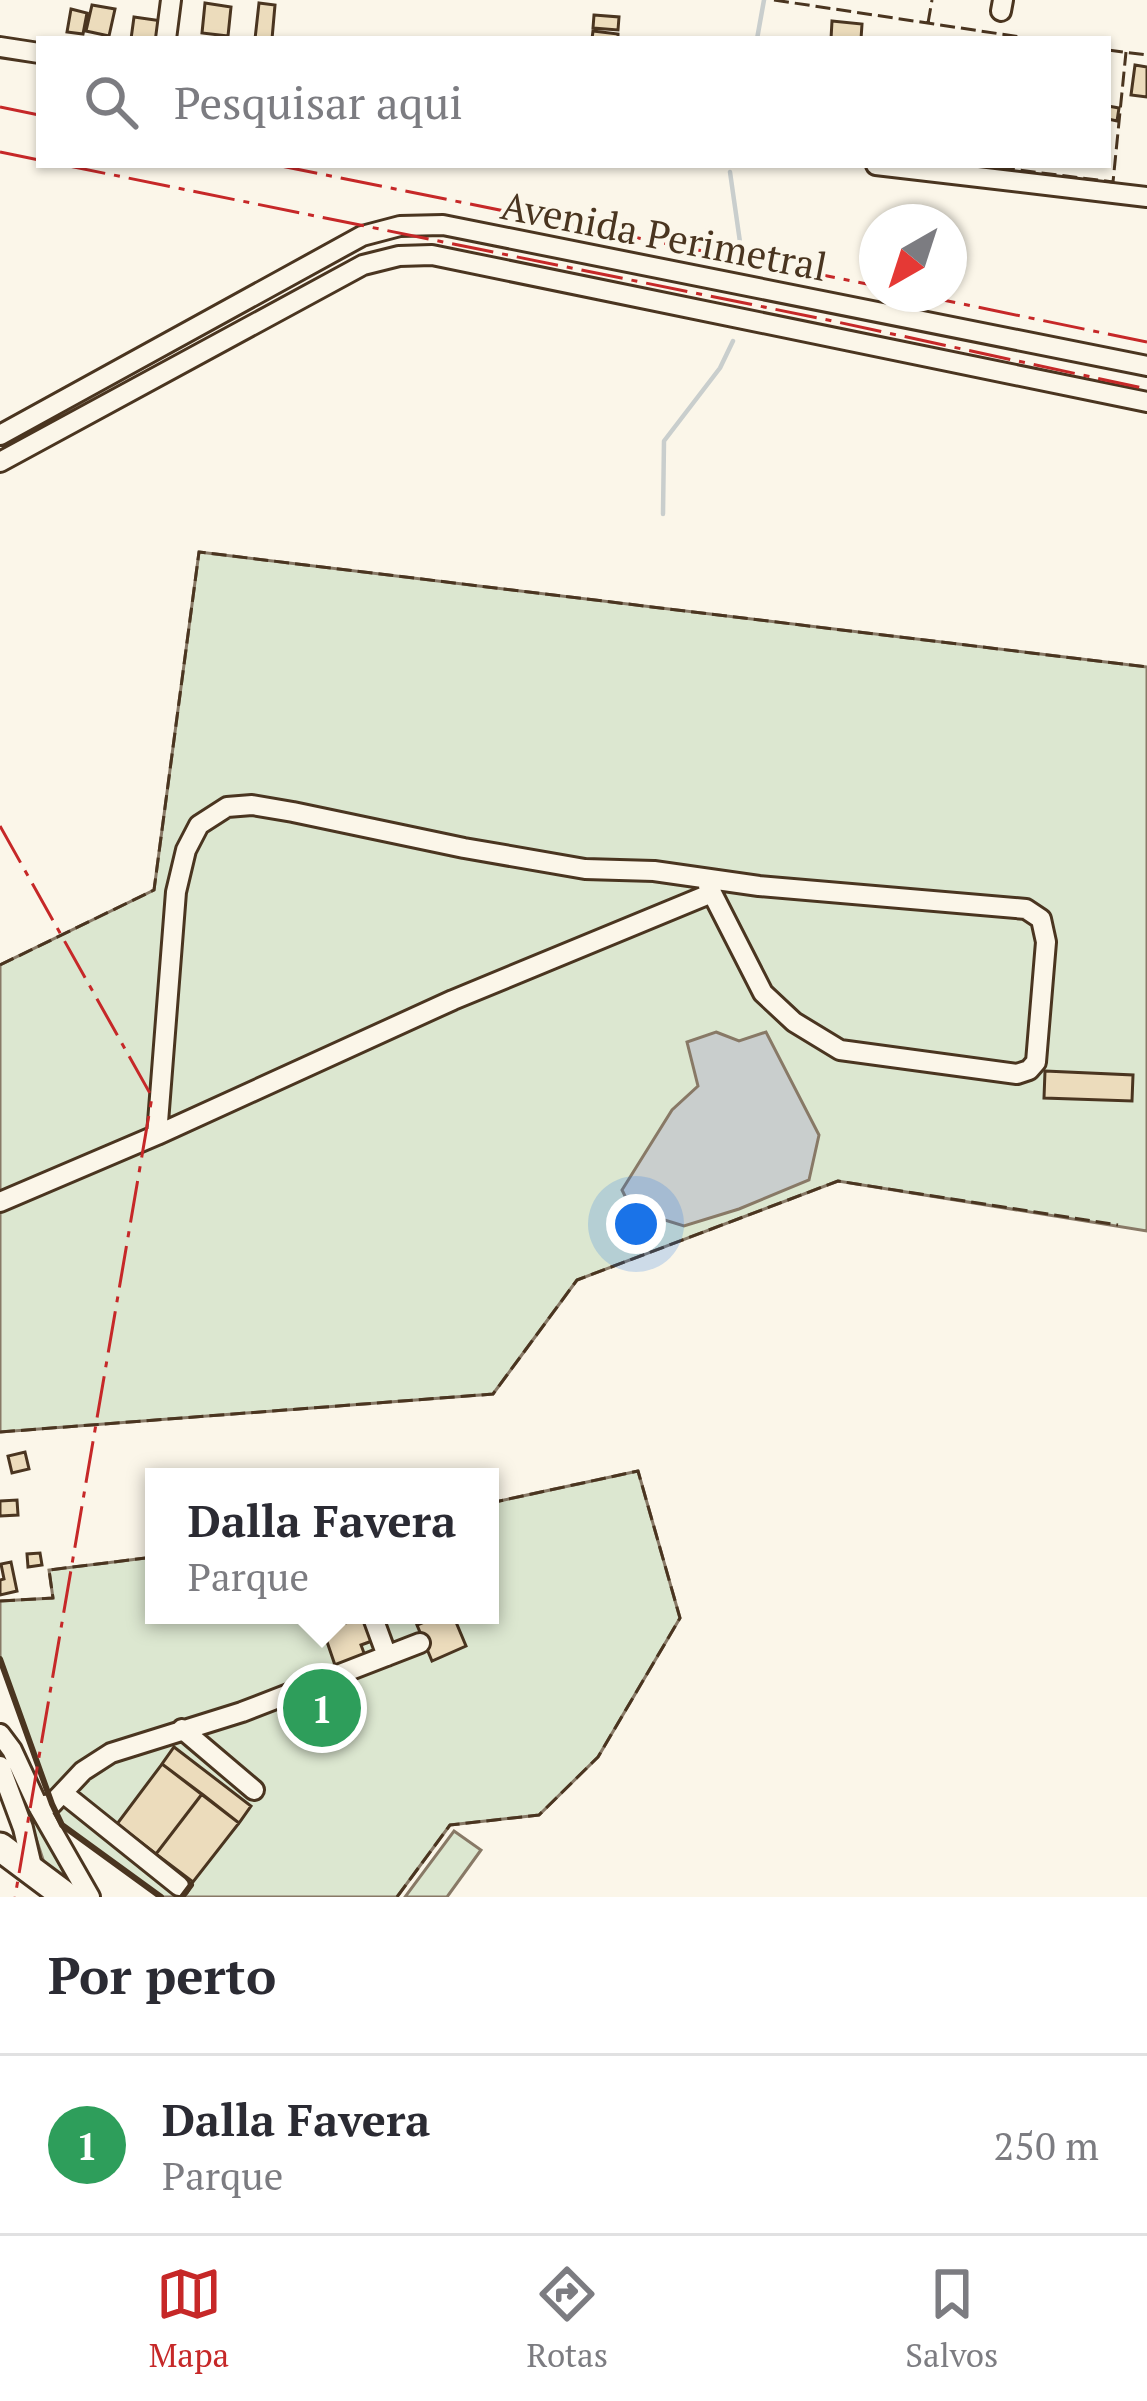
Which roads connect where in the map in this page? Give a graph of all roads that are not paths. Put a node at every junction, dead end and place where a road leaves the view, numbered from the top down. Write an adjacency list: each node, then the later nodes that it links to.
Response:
1 (171, 0): 2 (street)
2 (166, 36)
3 (0, 47): 4 (street)
4 (36, 53)
5 (901, 168): 6 (street)
6 (1147, 197)
7 (1147, 366): 9 (street, Avenida Perimetral)
8 (1147, 402): 10 (street, Avenida Perimetral)
9 (0, 435)
10 (0, 462)
11 (707, 885): 11 (street); 12 (street); 12 (street)
12 (157, 1135): 13 (street)
13 (0, 1202)
14 (375, 1624): 16 (street)
15 (421, 1643): 16 (street)
16 (387, 1656): 17 (street)
17 (182, 1730): 20 (street); 21 (street)
18 (0, 1734): 22 (street)
19 (0, 1767): 24 (street)
20 (254, 1790)
21 (63, 1792): 22 (street); 25 (street)
22 (38, 1806): 27 (street)
23 (0, 1847): 24 (highway)
24 (27, 1886): 26 (highway)
25 (179, 1886)
26 (67, 1897)
27 (90, 1897)

